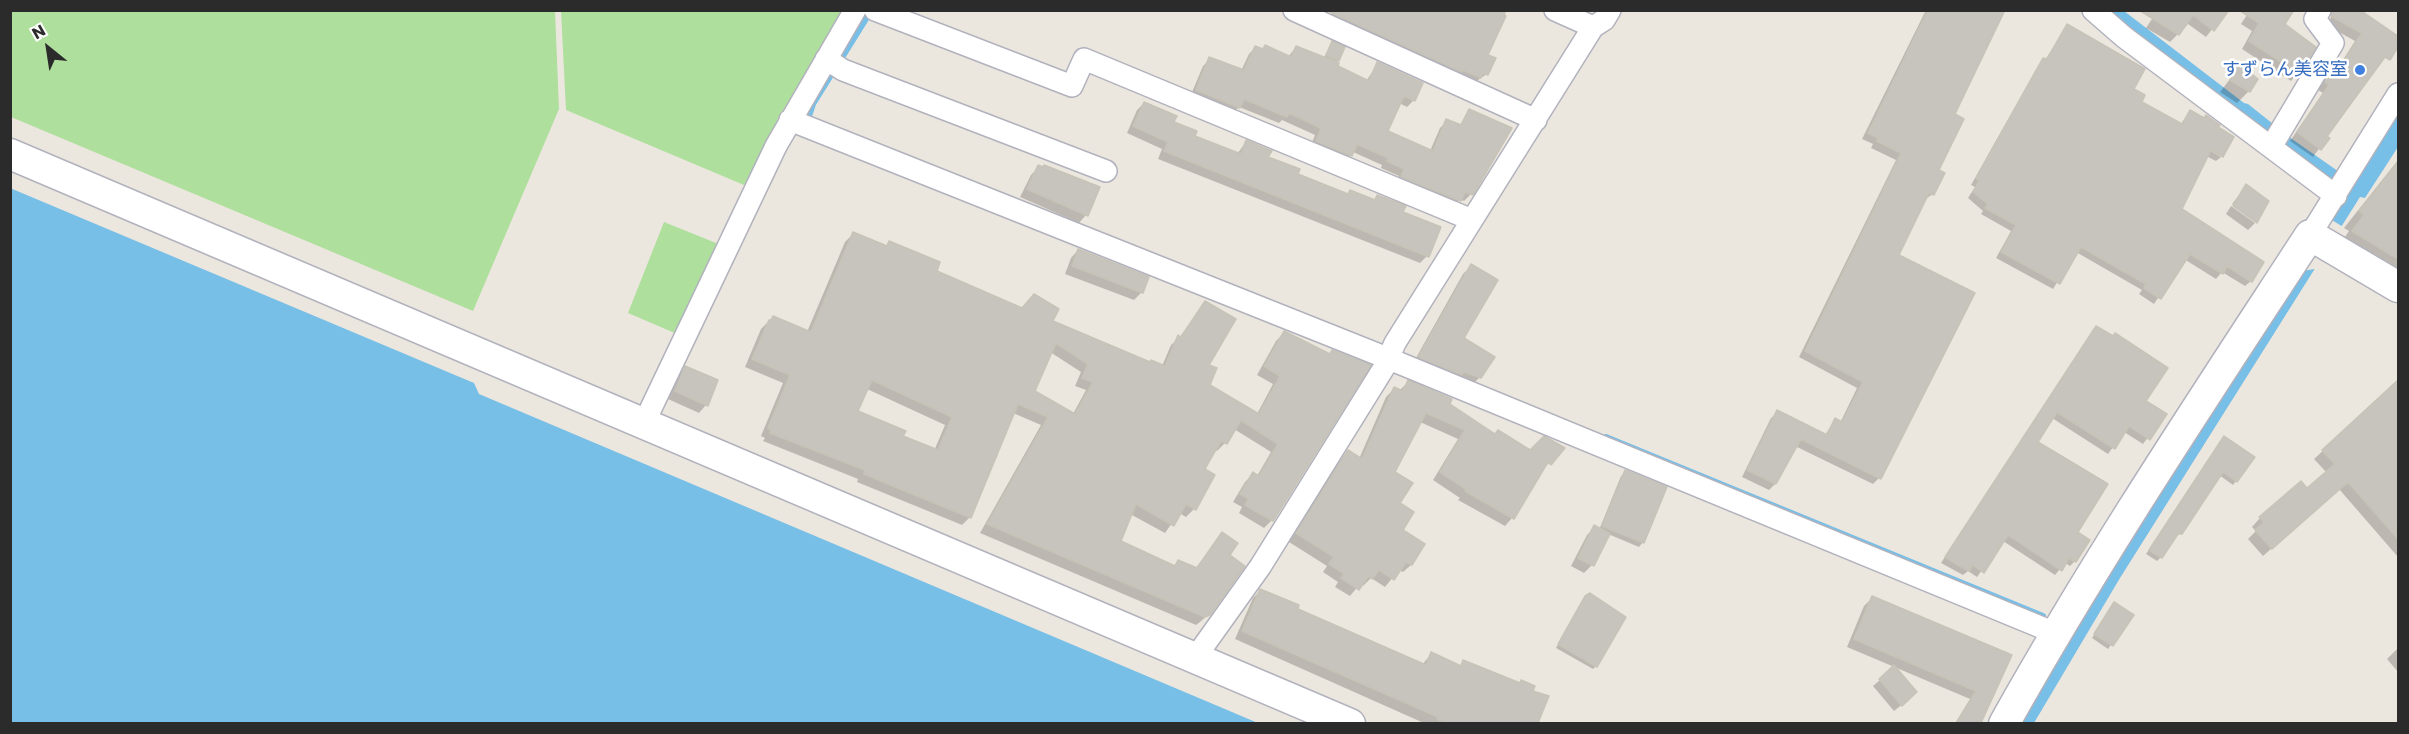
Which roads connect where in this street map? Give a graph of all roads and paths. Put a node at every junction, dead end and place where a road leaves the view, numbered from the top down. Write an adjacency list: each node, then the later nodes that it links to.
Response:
1 (855, 10): 9 (street)
2 (1294, 10): 12 (street)
3 (1556, 10): 8 (street)
4 (1610, 10): 8 (street)
5 (2093, 10): 13 (street)
6 (2320, 10): 13 (street)
7 (877, 12): 17 (street)
8 (1593, 27): 12 (street)
9 (833, 64): 11 (street); 15 (street)
10 (2398, 94): 16 (street)
11 (790, 120): 20 (street); 21 (street)
12 (1536, 120): 17 (street)
13 (2276, 139): 16 (street)
14 (10, 154): 21 (street)
15 (1106, 171)
16 (2341, 186): 18 (street)
17 (1472, 220): 20 (street)
18 (2310, 235): 19 (street); 22 (street)
19 (2398, 287)
20 (1391, 352): 22 (street); 23 (street)
21 (644, 423): 23 (street)
22 (2055, 633): 25 (street)
23 (1195, 658): 24 (street)
24 (1350, 723)
25 (2004, 723)

